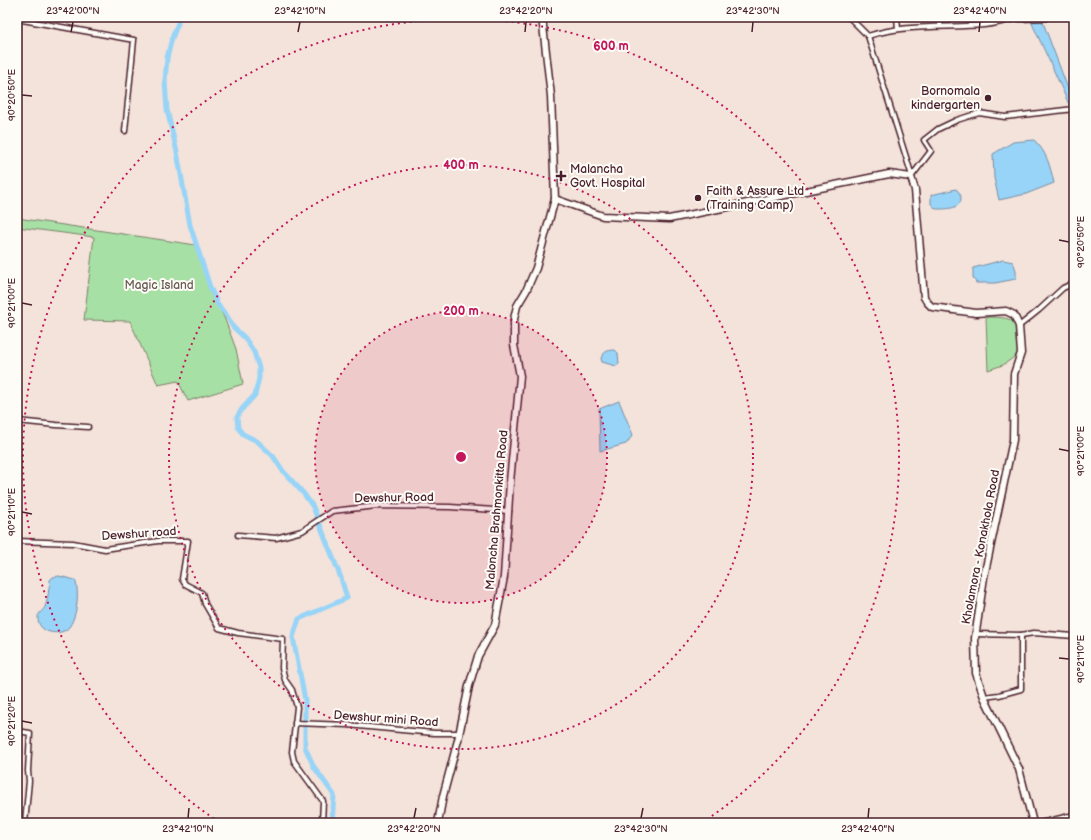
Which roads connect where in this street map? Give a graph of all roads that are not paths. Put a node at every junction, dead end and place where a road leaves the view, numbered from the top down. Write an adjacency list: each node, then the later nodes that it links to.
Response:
1 (542, 17): 14 (main road, Maloncha Brahmonkitta Road)
2 (850, 17): 10 (street)
3 (897, 17): 9 (street)
4 (942, 17): 8 (street)
5 (1046, 17): 6 (main road)
6 (1020, 18): 8 (street)
7 (17, 19): 12 (street)
8 (940, 26): 9 (street)
9 (898, 30): 10 (street)
10 (868, 36): 13 (street)
11 (1074, 110): 13 (street)
12 (125, 131)
13 (911, 176): 14 (main road); 16 (main road, Kholamora - Konakhola Road)
14 (555, 199): 19 (main road, Maloncha Brahmonkitta Road)
15 (1074, 283): 16 (street)
16 (1019, 326): 22 (main road, Kholamora - Konakhola Road)
17 (17, 421): 18 (street)
18 (88, 427)
19 (508, 511): 20 (street, Dewshur Road); 28 (main road, Maloncha Brahmonkitta Road)
20 (238, 535)
21 (17, 540): 26 (street, Dewshur road)
22 (976, 634): 23 (street); 25 (main road, Kholamora - Konakhola Road)
23 (1021, 635): 24 (street); 25 (street)
24 (1074, 636)
25 (984, 697): 33 (main road, Kholamora - Konakhola Road)
26 (295, 723): 28 (street, Dewshur mini Road); 31 (street)
27 (17, 731): 30 (street)
28 (459, 733): 32 (main road, Maloncha Brahmonkitta Road)
29 (1074, 815): 34 (street)
30 (25, 823)
31 (322, 823)
32 (438, 823)
33 (1033, 823)
34 (1040, 823)

